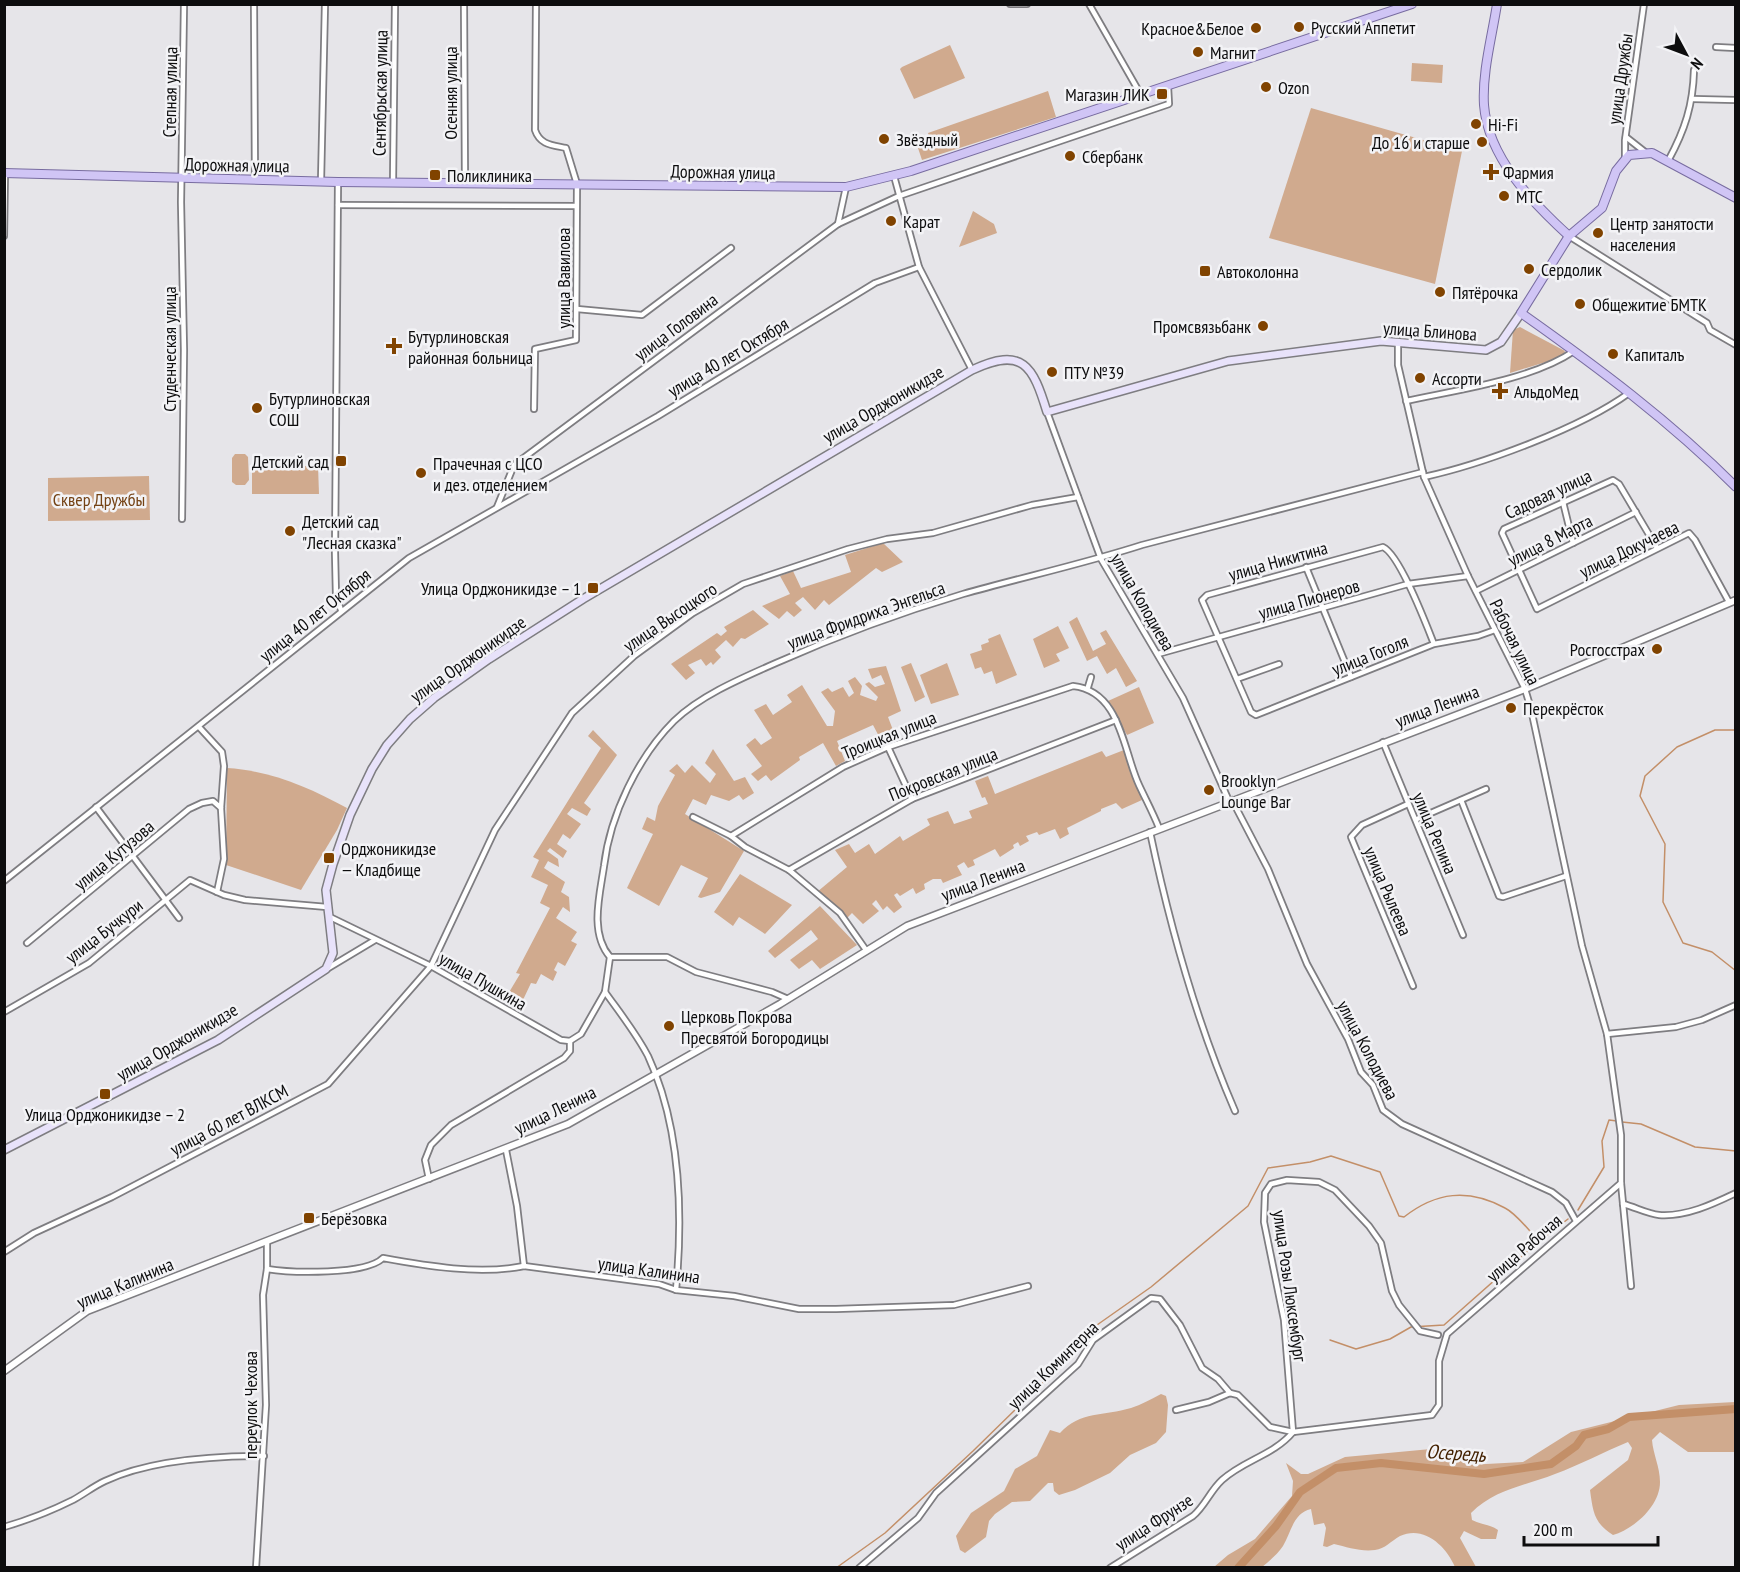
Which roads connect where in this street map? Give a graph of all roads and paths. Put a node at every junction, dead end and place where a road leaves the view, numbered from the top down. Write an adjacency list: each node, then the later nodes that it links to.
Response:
1 (184, 4): 26 (street, Степная улица)
2 (254, 4): 27 (street)
3 (325, 4): 28 (street)
4 (395, 4): 30 (street, Сентябрьская улица)
5 (464, 4): 31 (street, Осенняя улица)
6 (536, 4): 32 (street, улица Вавилова)
7 (1010, 4): 8 (street)
8 (1027, 4)
9 (1089, 4): 17 (street)
10 (1412, 4): 16 (main road, Дорожная улица)
11 (1497, 4): 40 (main road)
12 (1644, 4): 20 (street, улица Дружбы)
13 (1716, 48): 14 (street)
14 (1736, 48)
15 (1694, 70): 18 (street)
16 (1168, 86): 17 (main road, Дорожная улица); 34 (street, улица Головина)
17 (1141, 95): 25 (main road, Дорожная улица)
18 (1693, 99): 19 (street); 23 (street)
19 (1736, 100)
20 (1625, 137): 21 (street); 22 (street, улица Дружбы)
21 (1645, 153): 22 (main road); 23 (main road)
22 (1625, 158): 40 (main road, улица Блинова)
23 (1668, 161): 35 (main road)
24 (5, 173): 26 (main road, Дорожная улица); 39 (street)
25 (894, 176): 33 (main road, Дорожная улица); 34 (street)
26 (182, 179): 27 (main road, Дорожная улица); 59 (street, Студенческая улица)
27 (255, 180): 28 (main road, Дорожная улица)
28 (321, 181): 29 (main road, Дорожная улица)
29 (338, 182): 30 (main road, Дорожная улица); 36 (street)
30 (393, 182): 31 (main road, Дорожная улица)
31 (465, 182): 32 (main road, Дорожная улица)
32 (577, 184): 33 (main road, Дорожная улица); 37 (street, улица Вавилова)
33 (846, 187): 38 (street)
34 (899, 196): 38 (street, улица Головина); 42 (street)
35 (1736, 198)
36 (338, 205): 37 (street); 70 (street)
37 (576, 206): 43 (street, улица Вавилова)
38 (838, 224): 57 (street, улица Головина)
39 (4, 236)
40 (1569, 236): 44 (main road, улица Блинова); 46 (street)
41 (731, 249): 43 (street)
42 (919, 267): 48 (street); 57 (street, улица 40 лет Октября)
43 (577, 309): 51 (street, улица Вавилова)
44 (1521, 313): 45 (main road, улица Блинова); 47 (main road)
45 (1398, 341): 50 (street, Рабочая улица); 52 (main road, улица Блинова)
46 (1736, 345)
47 (1574, 351): 49 (main road); 50 (street)
48 (972, 370): 52 (main road, улица Орджоникидзе); 105 (main road, улица Орджоникидзе)
49 (1629, 393): 53 (street, улица Фридриха Энгельса); 54 (main road)
50 (1406, 401): 53 (street, Рабочая улица)
51 (534, 409)
52 (1047, 412): 55 (street, улица Колодиева)
53 (1423, 475): 62 (street, улица Фридриха Энгельса); 65 (street, Рабочая улица)
54 (1736, 487)
55 (1078, 497): 62 (street, улица Колодиева); 113 (street, улица Высоцкого)
56 (1563, 502): 58 (street, Садовая улица); 60 (street); 64 (street, Садовая улица)
57 (497, 507): 70 (street, улица 40 лет Октября)
58 (1635, 512): 60 (street, улица 8 Марта); 61 (street, Садовая улица)
59 (182, 519)
60 (1573, 543): 64 (street, улица 8 Марта)
61 (1657, 548): 68 (street, улица Докучаева); 69 (street, улица Докучаева)
62 (1101, 559): 75 (street, улица Колодиева); 112 (street, улица Фридриха Энгельса)
63 (1306, 567): 66 (street, улица Никитина); 71 (street); 73 (street, улица Никитина)
64 (1518, 571): 67 (street, улица 8 Марта); 69 (street, Садовая улица)
65 (1468, 576): 66 (street, улица Пионеров); 67 (street, Рабочая улица)
66 (1408, 584): 71 (street, улица Пионеров); 74 (street, улица Никитина)
67 (1476, 591): 72 (street, Рабочая улица)
68 (1732, 601): 81 (street, улица Ленина)
69 (1541, 608)
70 (340, 610): 84 (street, улица 40 лет Октября)
71 (1323, 610): 73 (street, улица Пионеров); 78 (street)
72 (1495, 630): 74 (street, улица Гоголя); 81 (street, Рабочая улица)
73 (1219, 639): 75 (street, улица Пионеров); 79 (street, улица Никитина)
74 (1434, 644): 78 (street, улица Гоголя)
75 (1158, 654): 89 (street, улица Колодиева)
76 (1279, 664): 79 (street)
77 (1091, 677): 80 (street)
78 (1351, 677): 82 (street, улица Гоголя)
79 (1237, 680): 82 (street, улица Никитина)
80 (1088, 687): 83 (street); 86 (street, Троицкая улица)
81 (1525, 689): 85 (street, улица Ленина); 101 (street, Рабочая улица)
82 (1258, 715)
83 (1116, 720): 88 (street, Покровская улица); 96 (street)
84 (199, 727): 92 (street, улица 40 лет Октября); 93 (street)
85 (1383, 742): 89 (street, улица Ленина); 91 (street, улица Репина)
86 (888, 747): 88 (street); 98 (street, Троицкая улица)
87 (1486, 789): 90 (street)
88 (912, 799): 100 (street, Покровская улица)
89 (1231, 800): 96 (street, улица Ленина); 130 (street, улица Колодиева)
90 (1461, 800): 95 (street); 101 (street)
91 (1408, 804): 95 (street, улица Репина); 115 (street, улица Рылеева)
92 (96, 807): 99 (street); 102 (street, улица 40 лет Октября)
93 (221, 808): 99 (street, улица Кутузова); 103 (street)
94 (693, 817): 98 (street)
95 (1417, 819): 108 (street, улица Репина)
96 (1159, 828): 97 (street, улица Ленина)
97 (1150, 831): 111 (street, улица Ленина); 123 (street)
98 (731, 836): 100 (street)
99 (134, 857): 104 (street); 110 (street, улица Кутузова)
100 (789, 870): 111 (street)
101 (1566, 876): 120 (street, Рабочая улица)
102 (4, 881)
103 (217, 892): 104 (street, улица Бучкури); 105 (street)
104 (165, 901): 107 (street); 119 (street, улица Бучкури)
105 (327, 908): 106 (main road, улица Орджоникидзе)
106 (328, 916): 109 (street, улица Пушкина); 114 (main road, улица Орджоникидзе)
107 (178, 918)
108 (1463, 935)
109 (375, 940): 113 (street, улица Пушкина); 114 (street)
110 (27, 943)
111 (866, 950): 117 (street, улица Ленина)
112 (610, 957): 116 (street); 117 (street)
113 (431, 966): 121 (street, улица Пушкина); 132 (street, улица 60 лет ВЛКСМ)
114 (318, 975): 124 (main road, улица Орджоникидзе)
115 (1413, 986)
116 (605, 992): 121 (street); 122 (street)
117 (788, 999): 122 (street, улица Ленина)
118 (1736, 1005): 120 (street)
119 (4, 1012)
120 (1607, 1034): 127 (street, Рабочая улица)
121 (570, 1041): 126 (street)
122 (655, 1075): 125 (street, улица Ленина); 137 (street)
123 (1235, 1111)
124 (4, 1150)
125 (506, 1150): 126 (street, улица Ленина); 133 (street)
126 (429, 1179): 131 (street, улица Ленина)
127 (1621, 1183): 129 (street); 130 (street, улица Рабочая)
128 (1736, 1193): 129 (street)
129 (1623, 1203): 136 (street)
130 (1576, 1221): 142 (street, улица Рабочая)
131 (267, 1242): 134 (street, переулок Чехова); 139 (street, улица Калинина)
132 (4, 1252)
133 (524, 1266): 134 (street, улица Калинина); 137 (street, улица Калинина)
134 (267, 1269): 143 (street, переулок Чехова)
135 (1028, 1286): 137 (street, улица Калинина)
136 (1631, 1286)
137 (676, 1290)
138 (1438, 1335): 142 (street, улица Розы Люксембург)
139 (4, 1371)
140 (1230, 1393): 141 (street); 142 (street); 146 (street, улица Коминтерна)
141 (1176, 1410)
142 (1293, 1432): 147 (street, улица Фрунзе)
143 (264, 1456): 144 (street); 145 (street, переулок Чехова)
144 (4, 1527)
145 (256, 1568)
146 (859, 1568)
147 (1110, 1568)

